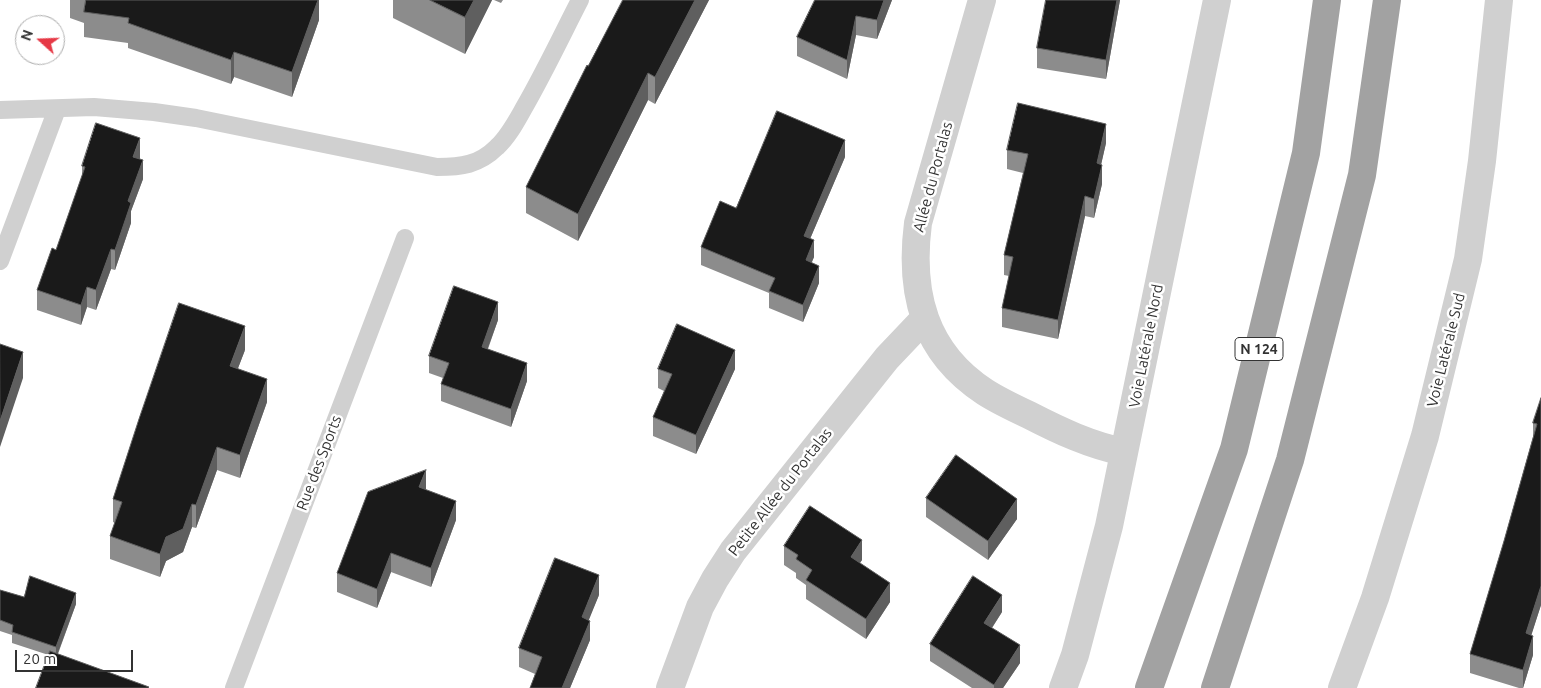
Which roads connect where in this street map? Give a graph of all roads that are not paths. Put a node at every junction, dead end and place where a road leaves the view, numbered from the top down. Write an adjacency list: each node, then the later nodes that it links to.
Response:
1 (580, 0): 7 (lane)
2 (982, 0): 11 (street, Allée du Portalas)
3 (1217, 0): 12 (street, Voie Latérale Nord)
4 (1327, 0): 16 (highway, N 124)
5 (1387, 0): 17 (highway)
6 (1499, 0): 18 (street, Voie Latérale Sud)
7 (57, 109): 8 (lane); 10 (lane)
8 (0, 110)
9 (405, 238): 13 (lane, Rue des Sports)
10 (0, 261)
11 (925, 318): 12 (street, Allée du Portalas); 14 (street, Petite Allée du Portalas)
12 (1124, 452): 15 (street, Voie Latérale Nord)
13 (234, 688)
14 (670, 688)
15 (1063, 688)
16 (1149, 688)
17 (1215, 688)
18 (1342, 688)

